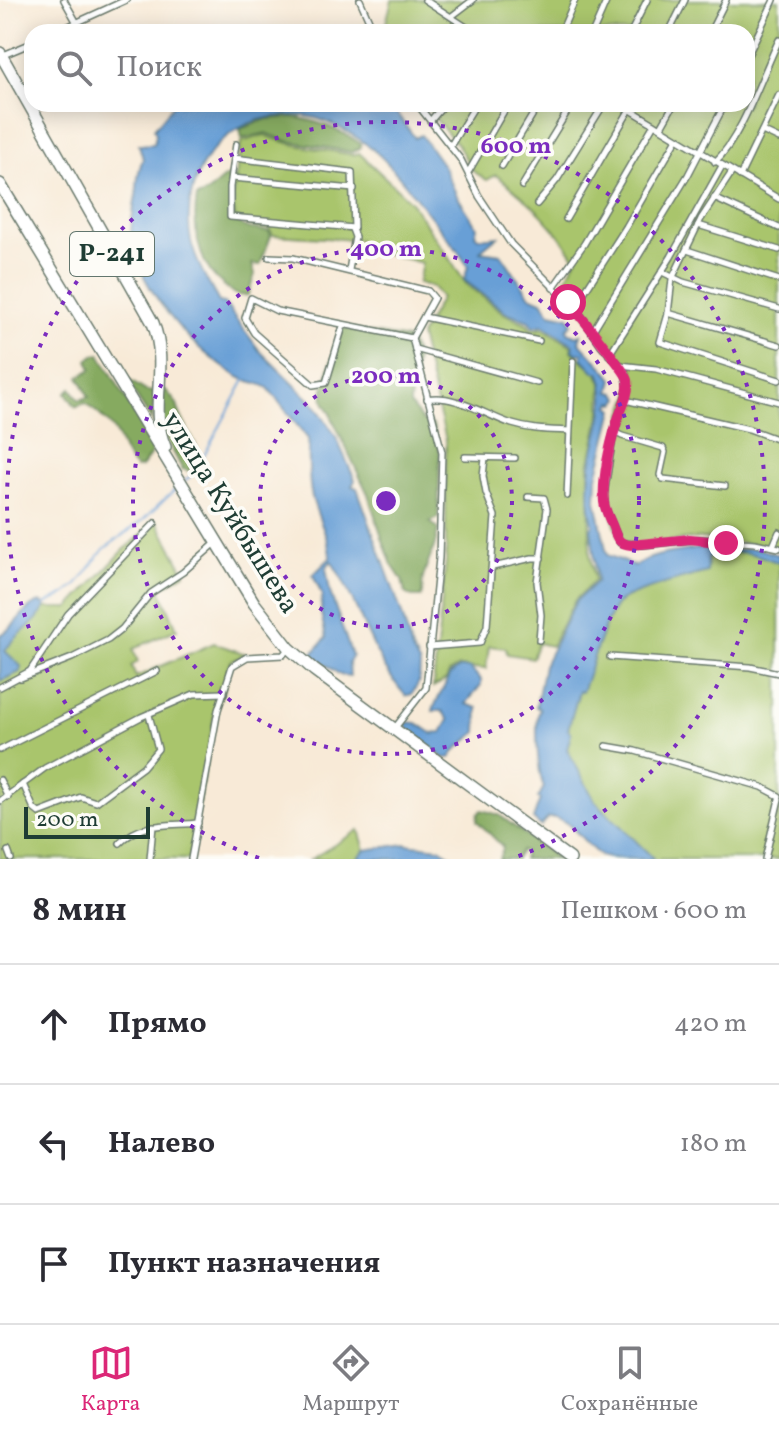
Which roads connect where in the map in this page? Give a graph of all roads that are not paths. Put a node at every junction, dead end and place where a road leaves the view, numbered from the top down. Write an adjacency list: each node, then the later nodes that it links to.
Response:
1 (64, 0): 16 (street)
2 (107, 0): 13 (street)
3 (126, 0): 13 (street)
4 (360, 0): 17 (street)
5 (425, 0): 14 (street)
6 (473, 0): 14 (street)
7 (575, 0): 19 (street)
8 (607, 0): 20 (street)
9 (647, 0): 21 (street)
10 (685, 0): 22 (street)
11 (726, 0): 23 (street)
12 (774, 0): 24 (street)
13 (111, 7): 16 (street)
14 (452, 16): 15 (street)
15 (461, 22): 18 (street)
16 (77, 23)
17 (370, 24)
18 (464, 24)
19 (564, 24)
20 (596, 24)
21 (635, 24)
22 (673, 24)
23 (714, 24)
24 (755, 40)
25 (779, 40): 28 (street)
26 (24, 46): 27 (street)
27 (1, 55): 30 (highway, Р-241)
28 (755, 93)
29 (779, 95): 46 (street)
30 (24, 96)
31 (33, 112): 102 (highway, Р-241)
32 (424, 112): 44 (street)
33 (438, 112): 44 (street)
34 (471, 112): 50 (street)
35 (503, 112): 56 (street)
36 (534, 112): 54 (street)
37 (567, 112): 61 (street)
38 (599, 112): 65 (street)
39 (629, 112): 66 (street)
40 (639, 112): 45 (street)
41 (668, 112): 45 (street)
42 (721, 112): 51 (street)
43 (747, 112): 53 (street)
44 (431, 120): 50 (street)
45 (657, 126): 47 (street); 77 (street)
46 (762, 131): 48 (street); 58 (street)
47 (677, 139): 51 (street); 78 (street)
48 (779, 139)
49 (236, 144): 52 (street)
50 (451, 145): 56 (street)
51 (700, 153): 53 (street); 83 (street)
52 (234, 158): 59 (street); 62 (street)
53 (715, 162): 55 (street)
54 (502, 166)
55 (722, 166): 57 (street); 74 (street)
56 (469, 172): 77 (street)
57 (732, 172): 58 (street); 63 (street)
58 (740, 176): 64 (street)
59 (232, 178): 62 (street); 69 (street)
60 (0, 184): 102 (highway, улица Куйбышева / Р-241)
61 (522, 186)
62 (354, 189): 69 (street)
63 (714, 198): 67 (street); 68 (street)
64 (779, 199)
65 (537, 204)
66 (566, 219)
67 (698, 225): 70 (street); 71 (street)
68 (779, 228)
69 (352, 229): 73 (street)
70 (687, 250): 75 (street); 76 (street)
71 (779, 250)
72 (269, 257): 73 (street)
73 (349, 270): 81 (street)
74 (662, 272): 75 (street); 88 (street)
75 (673, 277): 79 (street); 80 (street)
76 (779, 280)
77 (553, 288): 78 (street)
78 (574, 308): 83 (street)
79 (779, 309)
80 (668, 313): 86 (street); 91 (street)
81 (424, 317): 84 (street); 85 (street)
82 (343, 326): 82 (street); 84 (street)
83 (592, 332): 88 (street)
84 (412, 338): 87 (street)
85 (539, 341)
86 (779, 345)
87 (414, 348): 92 (street); 93 (street)
88 (609, 355): 90 (street)
89 (573, 361): 96 (street)
90 (619, 365): 94 (street); 95 (street)
91 (779, 380)
92 (537, 383)
93 (427, 399): 96 (street); 113 (street)
94 (625, 400): 97 (street); 98 (street)
95 (779, 402)
96 (569, 431): 104 (street)
97 (614, 432): 103 (street); 109 (street)
98 (779, 440)
99 (465, 457): 100 (street)
100 (485, 458): 101 (street); 111 (street)
101 (515, 458)
102 (175, 469): 108 (highway, улица Куйбышева / Р-241)
103 (725, 486)
104 (567, 496)
105 (528, 497): 110 (street)
106 (155, 523): 118 (street)
107 (779, 532): 109 (street)
108 (217, 541): 114 (highway, улица Куйбышева / Р-241); 118 (street)
109 (776, 547)
110 (541, 558): 111 (street); 112 (street)
111 (493, 567): 113 (street)
112 (539, 640)
113 (429, 647): 122 (street)
114 (289, 648): 120 (street); 122 (highway, улица Куйбышева / Р-241)
115 (610, 657): 117 (street)
116 (157, 671): 124 (street)
117 (779, 673)
118 (21, 678): 119 (street)
119 (0, 687)
120 (224, 693): 121 (street); 130 (street)
121 (149, 715): 126 (street); 126 (street)
122 (393, 730): 137 (highway, улица Куйбышева / Р-241)
123 (606, 746): 128 (street)
124 (0, 750)
125 (0, 780): 127 (street)
126 (23, 784): 127 (street)
127 (8, 797): 129 (street)
128 (779, 797): 138 (street)
129 (0, 801)
130 (198, 823): 131 (street); 136 (street)
131 (153, 826): 132 (street); 135 (street)
132 (120, 843)
133 (8, 851): 134 (street)
134 (11, 859)
135 (150, 859)
136 (191, 859)
137 (570, 859)
138 (765, 859)

